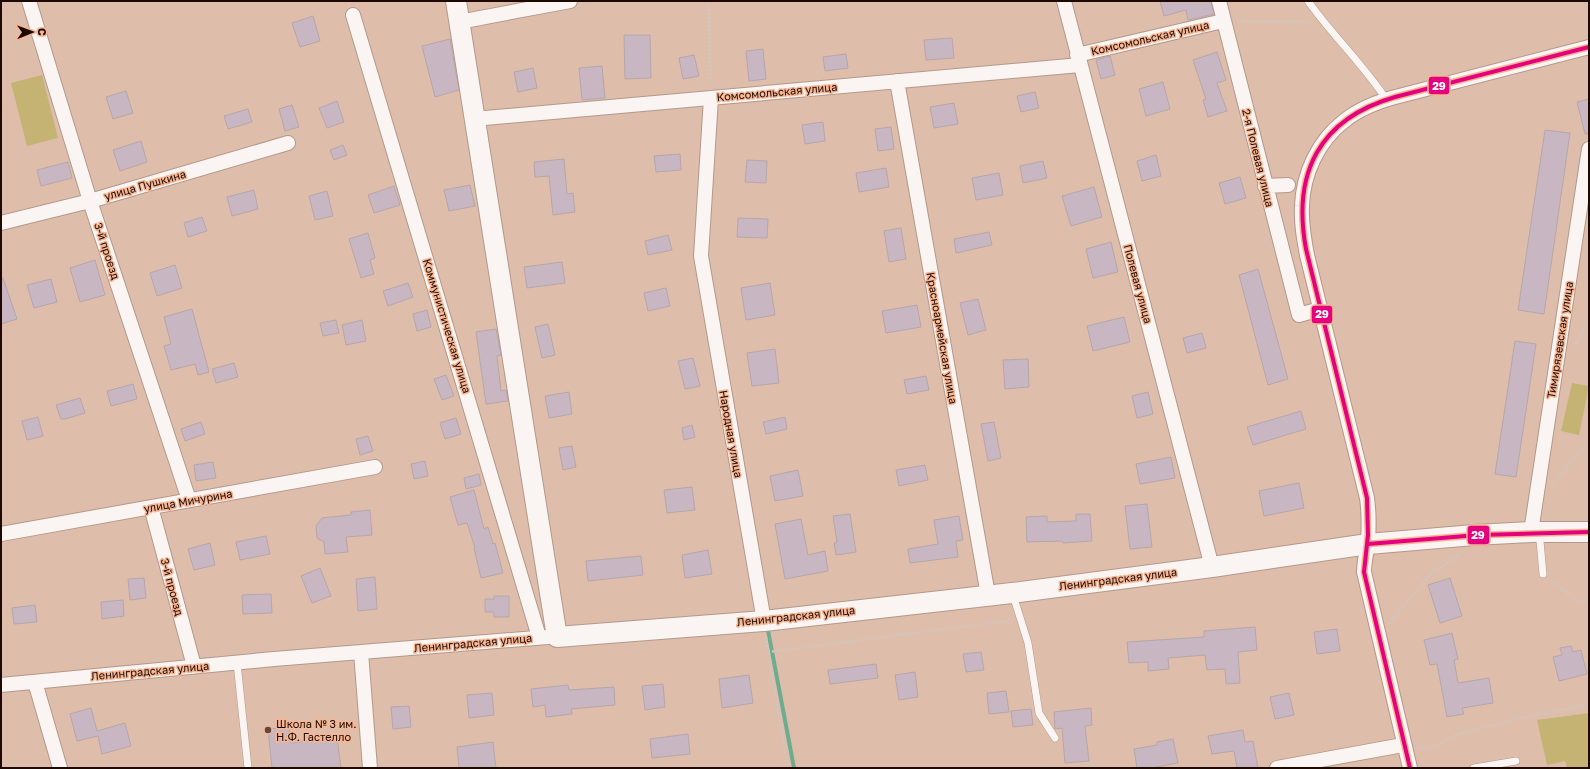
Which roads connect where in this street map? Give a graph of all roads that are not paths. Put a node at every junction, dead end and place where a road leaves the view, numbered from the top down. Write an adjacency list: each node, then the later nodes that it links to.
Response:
1 (28, 1): 20 (street, 3-й проезд)
2 (456, 1): 9 (street)
3 (570, 1): 9 (street)
4 (1064, 1): 11 (street, Полевая улица)
5 (1218, 1): 8 (street, 2-я Полевая улица)
6 (1308, 1): 14 (lane)
7 (353, 15): 35 (street, Коммунистическая улица)
8 (1223, 21): 11 (street, Комсомольская улица); 19 (street, 2-я Полевая улица)
9 (459, 22): 15 (street)
10 (1589, 47): 14 (street)
11 (1079, 60): 12 (street, Комсомольская улица); 30 (street, Полевая улица)
12 (897, 81): 13 (street, Комсомольская улица); 32 (street, Красноармейская улица)
13 (711, 98): 15 (street, Комсомольская улица); 34 (street, Народная улица)
14 (1386, 100): 22 (street)
15 (474, 119): 35 (street)
16 (288, 143): 20 (street, улица Пушкина)
17 (1589, 149): 26 (street, Тимирязевская улица)
18 (1288, 185): 19 (street)
19 (1265, 186): 22 (street, 2-я Полевая улица)
20 (90, 201): 21 (street, улица Пушкина); 24 (street, 3-й проезд)
21 (1, 223)
22 (1320, 309): 29 (street)
23 (375, 467): 24 (street, улица Мичурина)
24 (189, 500): 25 (street, улица Мичурина)
25 (151, 507): 28 (street, улица Мичурина); 38 (street, 3-й проезд)
26 (1536, 532): 27 (street, Ленинградская улица); 29 (street, Ленинградская улица); 31 (lane)
27 (1589, 532)
28 (1, 534)
29 (1368, 544): 30 (street, Ленинградская улица); 42 (street)
30 (1212, 567): 33 (street, Ленинградская улица)
31 (1543, 574)
32 (988, 595): 33 (street, Ленинградская улица); 34 (street, Ленинградская улица)
33 (1014, 598): 41 (lane)
34 (764, 621): 35 (street, Ленинградская улица)
35 (548, 637): 36 (street, Ленинградская улица)
36 (361, 652): 37 (street, Ленинградская улица); 46 (street)
37 (237, 662): 38 (street, Ленинградская улица); 45 (lane)
38 (194, 666): 39 (street, Ленинградская улица)
39 (35, 682): 40 (street, Ленинградская улица); 44 (street)
40 (1, 685)
41 (1055, 738)
42 (1403, 745): 47 (street); 48 (street)
43 (1516, 761): 49 (lane)
44 (60, 768)
45 (248, 768)
46 (370, 768)
47 (1277, 768)
48 (1410, 768)
49 (1474, 768)

